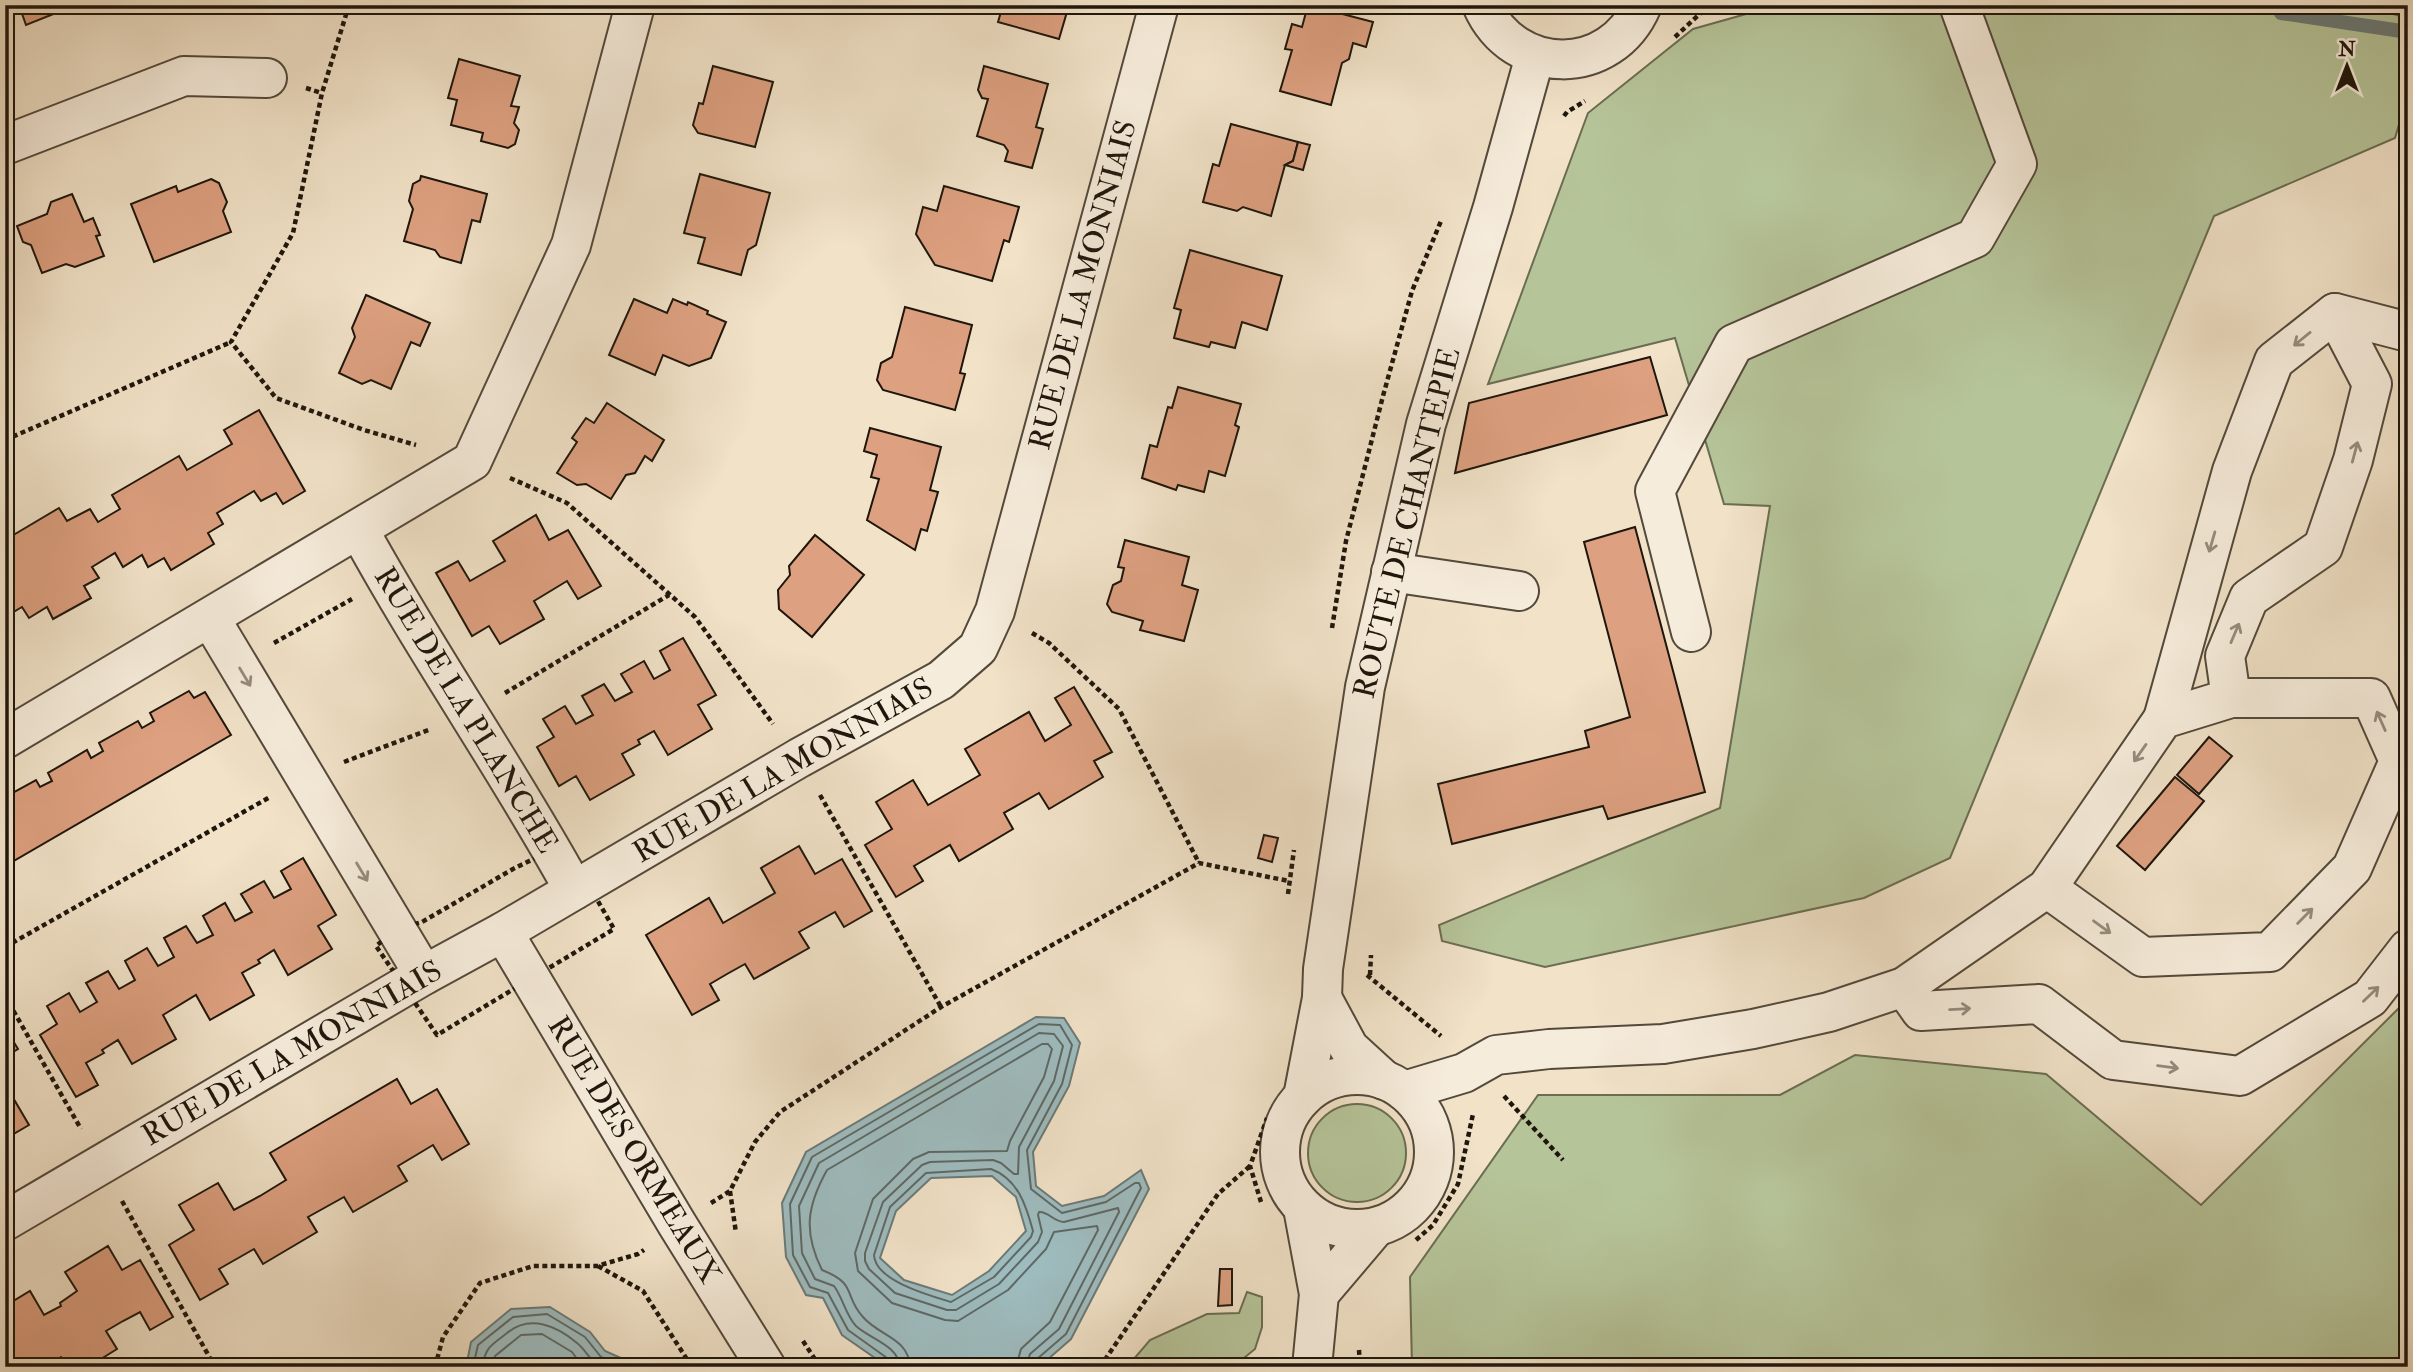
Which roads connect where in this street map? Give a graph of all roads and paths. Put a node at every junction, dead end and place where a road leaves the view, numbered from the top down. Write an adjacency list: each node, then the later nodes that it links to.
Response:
1 (349, 5): 14 (path)
2 (635, 5): 16 (street)
3 (1158, 5): 21 (street, RUE DE LA MONNIAIS)
4 (1482, 5): 9 (street)
5 (1642, 5): 9 (street)
6 (1706, 5): 7 (path)
7 (1714, 5)
8 (1959, 5): 23 (street)
9 (1535, 56): 18 (street, ROUTE DE CHANTEPIE)
10 (267, 78): 11 (street)
11 (5, 145)
12 (2335, 313): 13 (street); 25 (street, one-way to 12); 26 (street, one-way to 26)
13 (2408, 332)
14 (230, 342): 15 (path); 16 (path)
15 (5, 440)
16 (472, 461): 17 (street); 28 (path)
17 (359, 530): 19 (street, RUE DE LA PLANCHE); 22 (street)
18 (1391, 572): 20 (street); 39 (street, ROUTE DE CHANTEPIE)
19 (386, 579): 24 (path); 32 (street, RUE DE LA PLANCHE)
20 (1520, 591)
21 (995, 611): 28 (street, RUE DE LA MONNIAIS); 29 (path)
22 (210, 618): 24 (street); 27 (street)
23 (1691, 632)
24 (237, 664): 35 (street, one-way to 35)
25 (2231, 698): 26 (street); 31 (street, one-way to 25)
26 (2163, 719): 31 (street, one-way to 31)
27 (5, 739)
28 (799, 758): 32 (street, RUE DE LA MONNIAIS); 40 (path)
29 (1199, 863): 30 (path); 40 (path)
30 (1289, 881)
31 (2047, 888): 37 (street)
32 (574, 890): 33 (street, RUE DE LA MONNIAIS)
33 (503, 932): 35 (street, RUE DE LA MONNIAIS); 61 (street, RUE DES ORMEAUX)
34 (2408, 949): 37 (street, one-way to 34)
35 (424, 975): 47 (street, RUE DE LA MONNIAIS)
36 (1370, 975): 41 (path)
37 (1904, 987): 41 (street)
38 (5, 996): 47 (path)
39 (1322, 998): 42 (street); 43 (street, ROUTE DE CHANTEPIE)
40 (941, 1007): 53 (path)
41 (1470, 1069): 42 (street); 45 (street); 46 (path); 54 (path)
42 (1394, 1085): 43 (street); 45 (street)
43 (1303, 1097): 49 (street)
44 (1268, 1117): 48 (path)
45 (1434, 1140): 52 (street)
46 (1563, 1160)
47 (102, 1165): 51 (street, RUE DE LA MONNIAIS); 58 (path)
48 (1250, 1166): 50 (path); 63 (path)
49 (1303, 1208): 52 (street); 55 (street)
50 (1265, 1212)
51 (5, 1221)
52 (1375, 1228): 55 (street)
53 (740, 1240)
54 (1408, 1247)
55 (1319, 1294): 64 (street)
56 (800, 1336): 62 (path)
57 (1359, 1349): 65 (path)
58 (215, 1367)
59 (435, 1367): 60 (path)
60 (692, 1367)
61 (766, 1367)
62 (821, 1367)
63 (1100, 1367)
64 (1312, 1367)
65 (1360, 1367)

